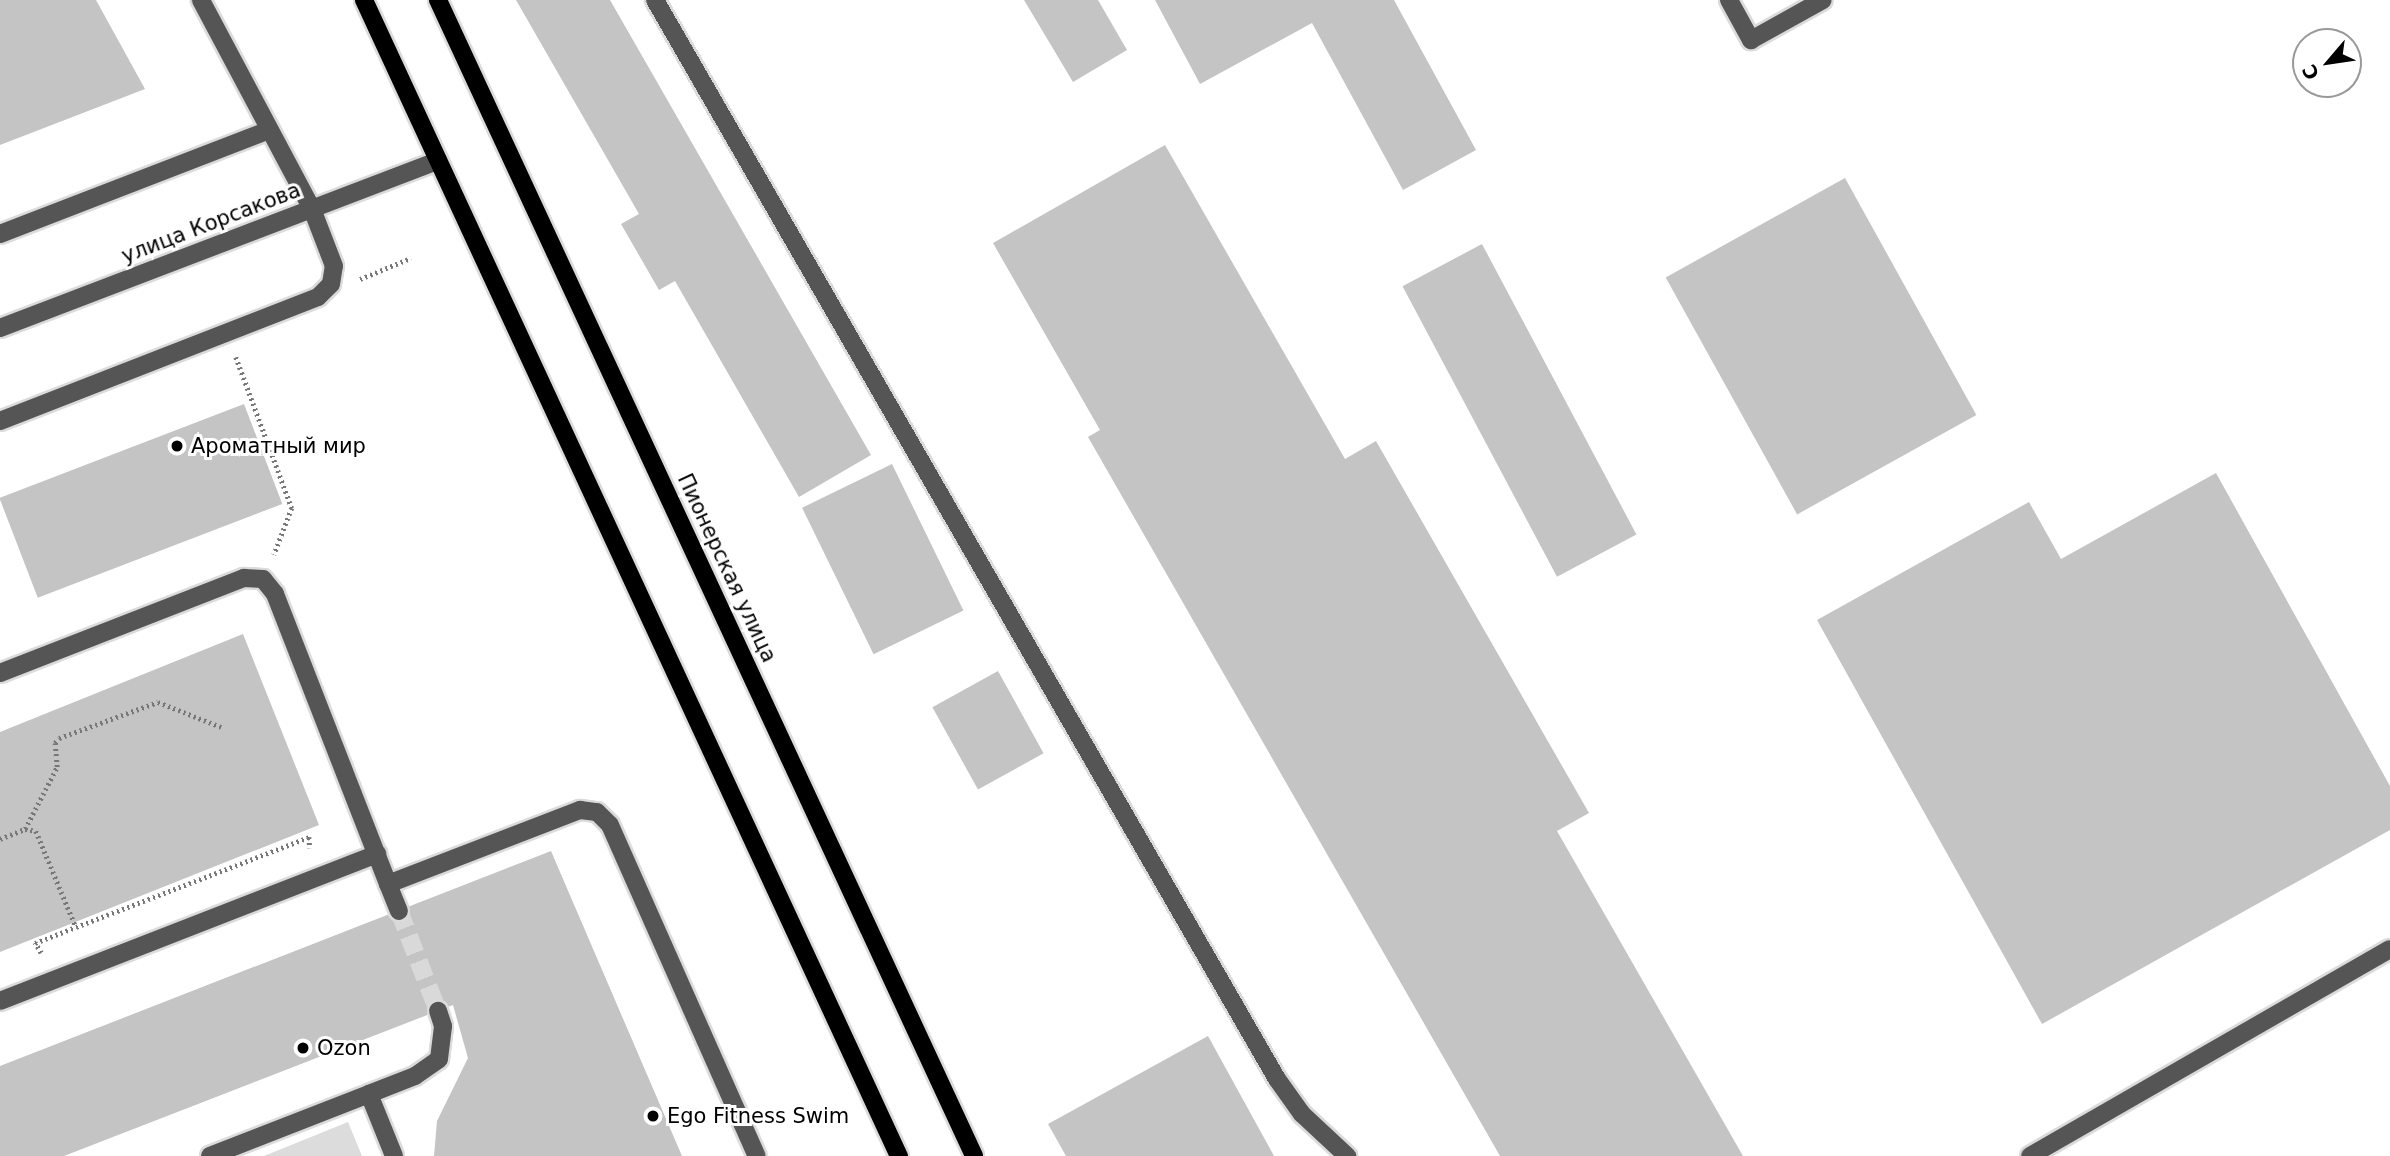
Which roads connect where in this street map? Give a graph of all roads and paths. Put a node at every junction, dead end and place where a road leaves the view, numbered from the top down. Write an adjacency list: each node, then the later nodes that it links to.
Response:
1 (201, 0): 7 (street)
2 (364, 0): 8 (main road)
3 (438, 0): 35 (main road, Пионерская улица)
4 (655, 0): 36 (street)
5 (1729, 0): 6 (street)
6 (1823, 0)
7 (270, 130): 9 (street); 10 (street)
8 (438, 161): 9 (street, улица Корсакова); 34 (main road)
9 (312, 209): 12 (street); 13 (street, улица Корсакова)
10 (0, 233)
11 (411, 258): 12 (path)
12 (331, 284): 14 (street)
13 (0, 328)
14 (226, 333): 15 (street); 16 (path)
15 (0, 421)
16 (263, 579): 17 (street); 22 (street)
17 (0, 673)
18 (220, 727): 19 (path)
19 (24, 829): 20 (path); 25 (path)
20 (0, 839)
21 (300, 852): 25 (path)
22 (377, 855): 23 (street); 28 (street)
23 (388, 884): 24 (street); 33 (street)
24 (399, 911)
25 (76, 927): 27 (path)
26 (2390, 948): 37 (street)
27 (49, 950)
28 (0, 1001)
29 (438, 1011): 30 (street)
30 (369, 1094): 31 (street); 32 (street)
31 (210, 1156)
32 (394, 1156)
33 (757, 1156)
34 (899, 1156)
35 (974, 1156)
36 (1347, 1156)
37 (2030, 1156)

